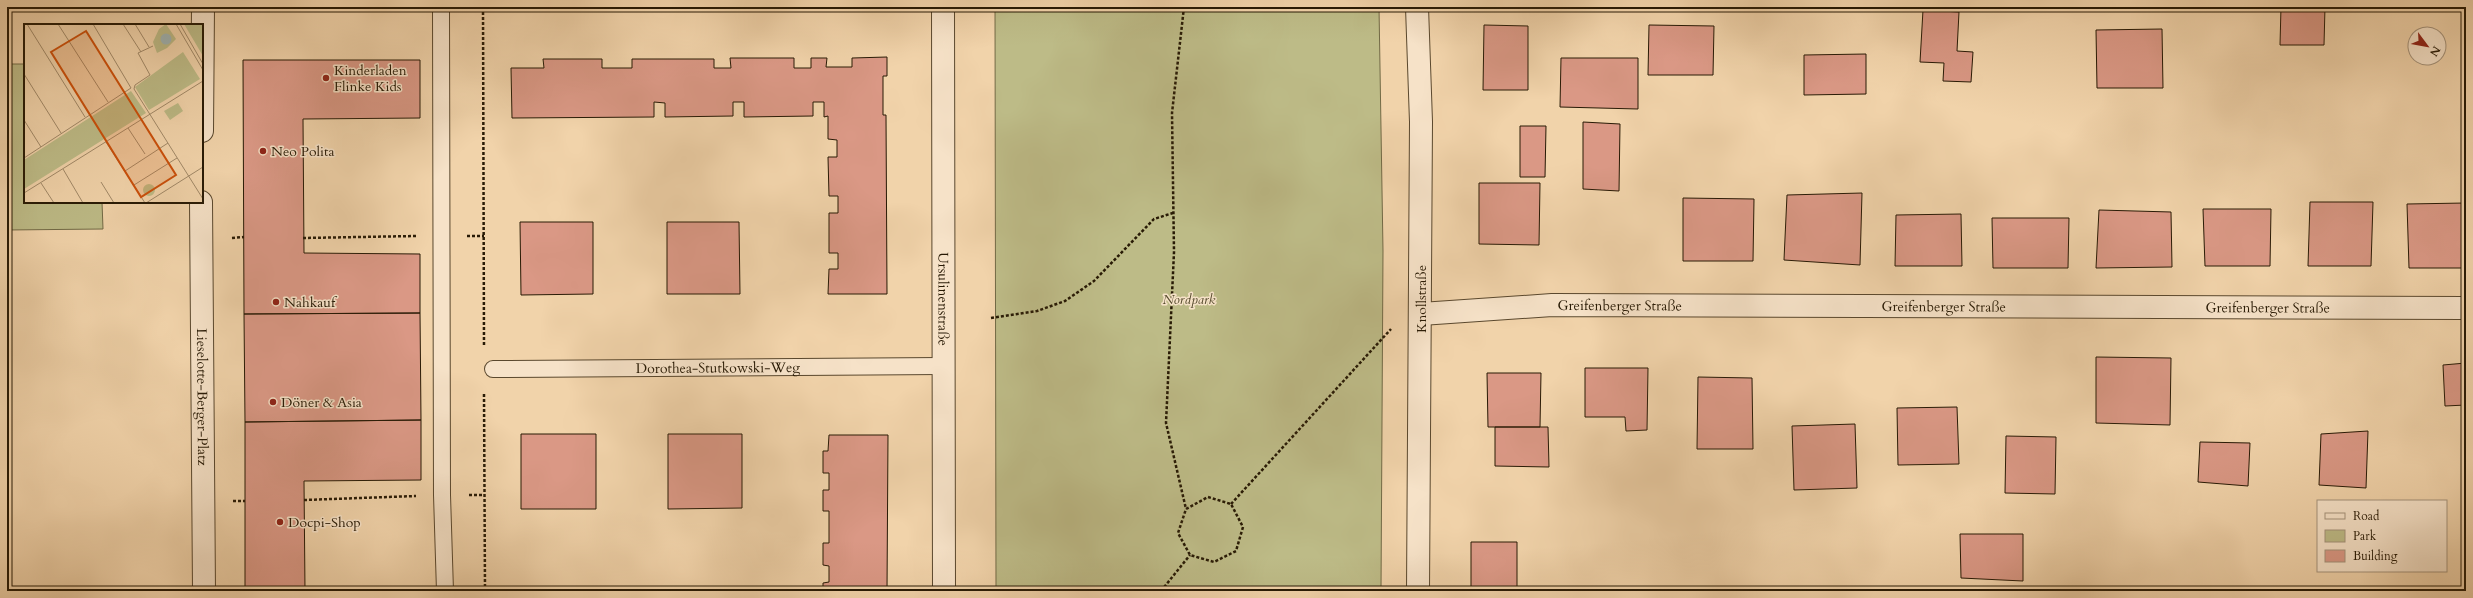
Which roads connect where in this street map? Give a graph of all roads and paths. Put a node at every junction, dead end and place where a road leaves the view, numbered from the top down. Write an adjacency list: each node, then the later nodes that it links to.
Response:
1 (203, 7): 7 (street)
2 (441, 7): 10 (lane)
3 (483, 7): 15 (path)
4 (943, 7): 16 (street, Ursulinenstraße)
5 (1184, 7): 9 (path)
6 (1417, 7): 14 (street, Knollstraße)
7 (203, 24)
8 (201, 203): 24 (street, Lieselotte-Berger-Platz)
9 (1173, 212): 13 (path); 22 (path)
10 (442, 236): 11 (path); 19 (lane)
11 (303, 238)
12 (2466, 308): 14 (street, Greifenberger Straße)
13 (991, 318)
14 (1421, 319): 21 (path); 29 (street, Knollstraße)
15 (484, 349)
16 (942, 366): 17 (lane, Dorothea-Stutkowski-Weg); 27 (street, Ursulinenstraße)
17 (493, 369)
18 (484, 392): 26 (path)
19 (442, 495): 20 (path); 25 (lane)
20 (304, 500)
21 (1232, 504): 22 (path); 23 (path)
22 (1186, 509): 23 (path)
23 (1190, 555): 28 (path)
24 (204, 591)
25 (445, 591)
26 (485, 591)
27 (944, 591)
28 (1161, 591)
29 (1418, 591)

